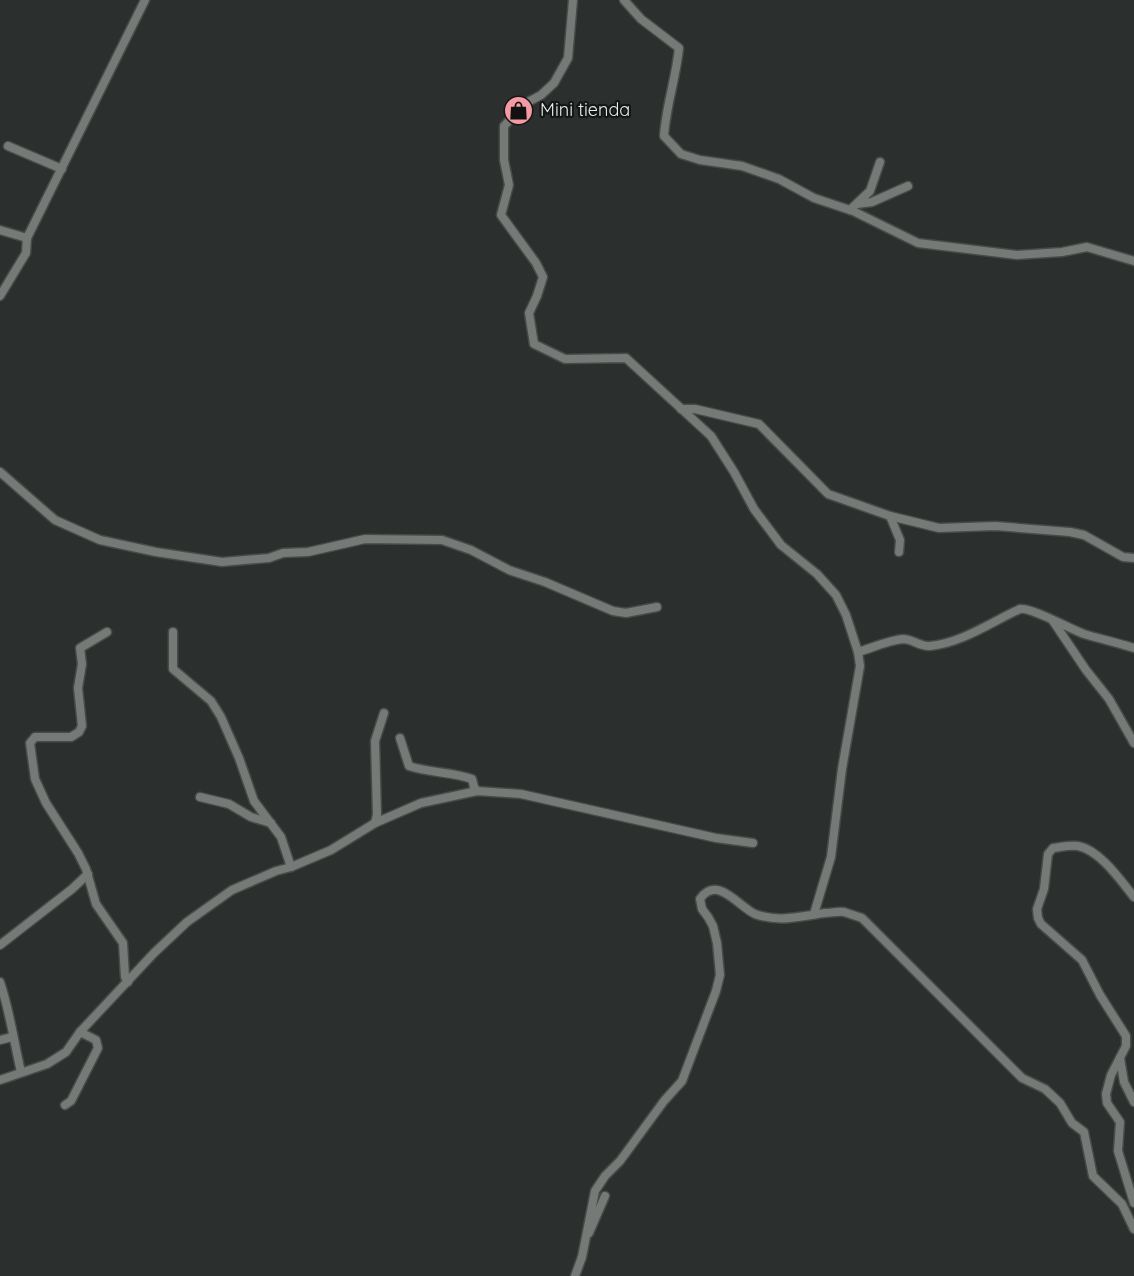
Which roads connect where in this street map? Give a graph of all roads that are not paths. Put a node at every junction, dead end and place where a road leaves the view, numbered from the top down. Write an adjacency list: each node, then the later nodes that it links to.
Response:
1 (145, 0): 6 (street)
2 (573, 0): 13 (street)
3 (624, 0): 8 (street)
4 (8, 146): 6 (street)
5 (880, 162): 8 (street)
6 (62, 169): 10 (street)
7 (908, 186): 8 (street)
8 (853, 207): 11 (street)
9 (0, 230): 10 (street)
10 (27, 238): 12 (street)
11 (1134, 261)
12 (0, 296)
13 (681, 409): 15 (street); 23 (street)
14 (0, 472): 18 (street)
15 (890, 516): 16 (street); 17 (street)
16 (899, 552)
17 (1134, 558)
18 (657, 607)
19 (1053, 621): 22 (street); 23 (street); 26 (street)
20 (107, 632): 33 (street)
21 (173, 632): 29 (street)
22 (1134, 648)
23 (858, 652): 35 (street)
24 (384, 713): 30 (street)
25 (400, 738): 27 (street)
26 (1134, 743)
27 (477, 791): 30 (street); 31 (street)
28 (200, 798): 29 (street)
29 (271, 823): 32 (street)
30 (375, 823): 32 (street)
31 (753, 843)
32 (291, 867): 38 (street)
33 (88, 874): 36 (street); 38 (street)
34 (1134, 897): 42 (street)
35 (814, 915): 49 (street); 50 (street)
36 (0, 945)
37 (0, 982): 40 (street)
38 (128, 982): 39 (street)
39 (80, 1032): 43 (street); 46 (street)
40 (12, 1037): 41 (street); 43 (street)
41 (0, 1040)
42 (1120, 1058): 45 (street); 48 (street)
43 (21, 1072): 44 (street)
44 (0, 1080)
45 (1134, 1102)
46 (65, 1105)
47 (604, 1197): 50 (street)
48 (1134, 1203)
49 (1133, 1225)
50 (583, 1256): 51 (street)
51 (575, 1276)

